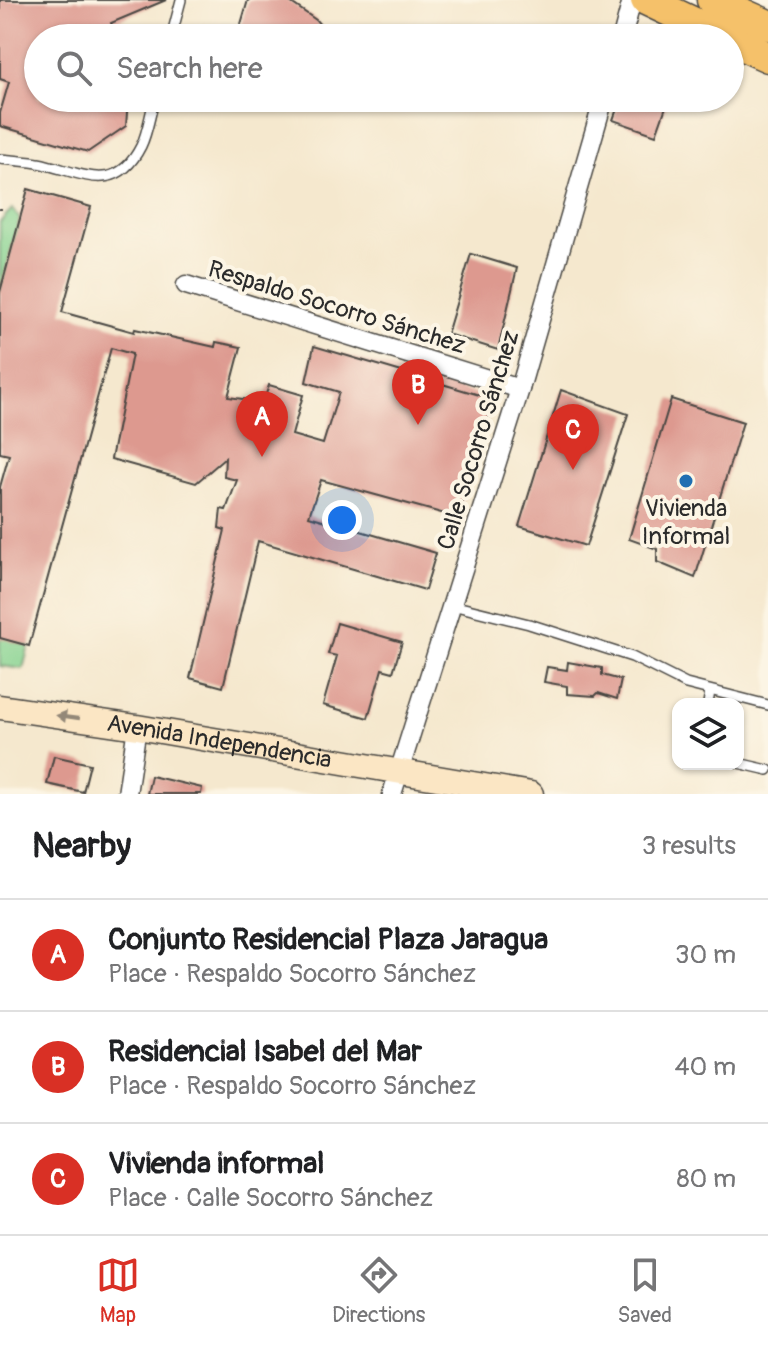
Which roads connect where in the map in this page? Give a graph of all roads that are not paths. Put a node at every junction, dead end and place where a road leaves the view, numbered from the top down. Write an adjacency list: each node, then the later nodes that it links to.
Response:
1 (181, 0): 5 (lane)
2 (632, 0): 6 (street)
3 (646, 0): 7 (highway)
4 (712, 0): 8 (highway)
5 (175, 24)
6 (626, 24)
7 (696, 24)
8 (768, 25)
9 (744, 46): 10 (highway)
10 (768, 57)
11 (151, 112): 13 (lane)
12 (600, 112): 15 (street, Calle Socorro Sánchez)
13 (0, 159)
14 (186, 285): 15 (street, Respaldo Socorro Sánchez)
15 (520, 389): 16 (street, Calle Socorro Sánchez)
16 (451, 605): 17 (lane); 24 (street, Calle Socorro Sánchez)
17 (710, 691): 18 (lane); 19 (lane)
18 (709, 698)
19 (768, 705)
20 (0, 707): 21 (main road, Avenida Independencia, one-way to 20)
21 (137, 727): 24 (main road, Avenida Independencia); 25 (street)
22 (744, 764): 23 (lane)
23 (768, 770)
24 (395, 783): 26 (main road, Avenida Independencia)
25 (127, 794)
26 (531, 794)

